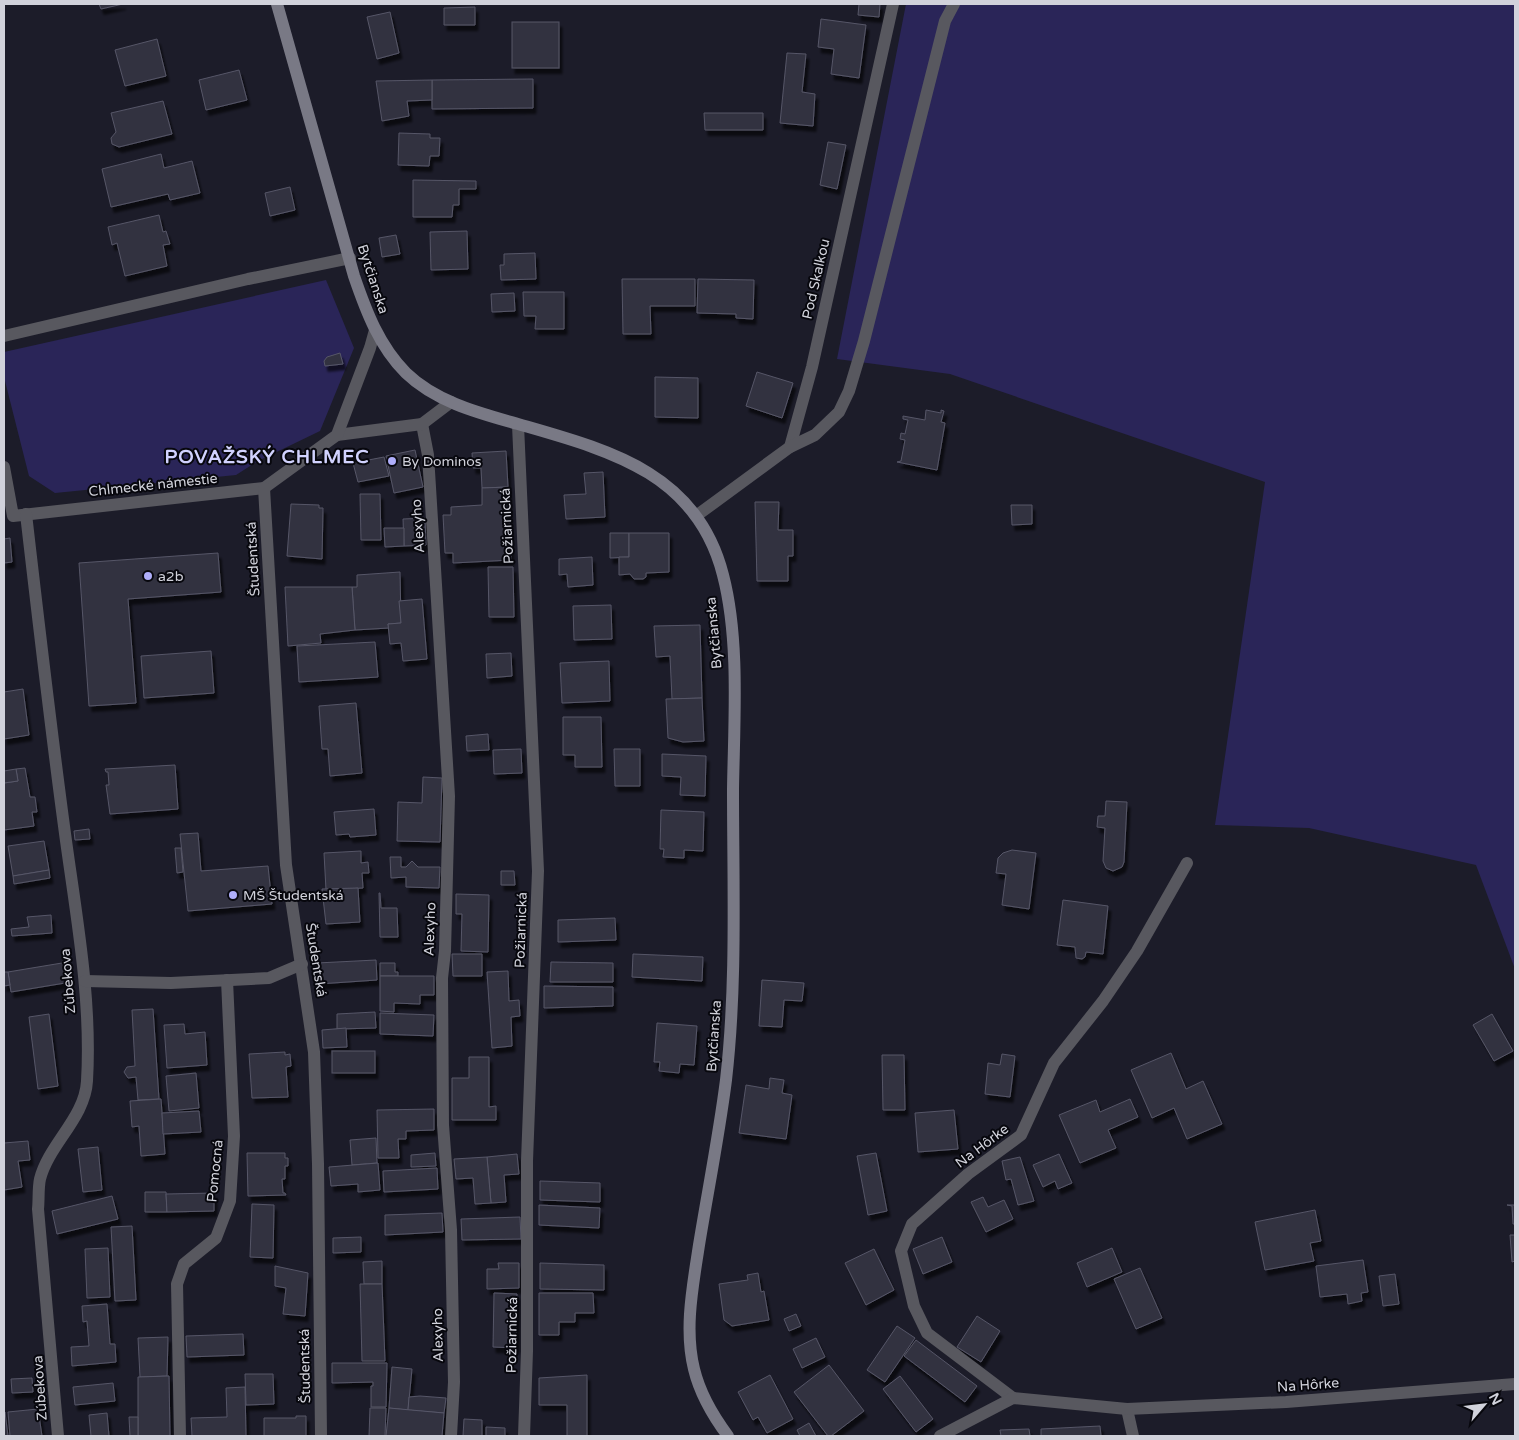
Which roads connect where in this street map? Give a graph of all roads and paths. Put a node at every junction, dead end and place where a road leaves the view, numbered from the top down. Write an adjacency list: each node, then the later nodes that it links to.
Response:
1 (277, 4): 4 (main road, Bytčianska)
2 (893, 4): 11 (street, Pod Skalkou)
3 (954, 4): 11 (street)
4 (350, 258): 5 (main road, Bytčianska); 6 (street)
5 (375, 330): 7 (main road, Bytčianska); 10 (street)
6 (4, 336)
7 (451, 402): 8 (street); 9 (main road, Bytčianska)
8 (422, 424): 10 (street); 26 (street, Alexyho)
9 (518, 424): 15 (main road, Bytčianska); 27 (street, Požiarnická)
10 (337, 435): 13 (street, Chlmecké námestie)
11 (790, 447): 15 (street)
12 (4, 467): 14 (street)
13 (264, 488): 14 (street, Chlmecké námestie); 17 (street, Študentská)
14 (14, 516): 19 (street, Zúbekova)
15 (696, 516): 28 (main road, Bytčianska)
16 (1187, 863): 21 (street, Na Hôrke)
17 (302, 964): 18 (street); 25 (street, Študentská)
18 (227, 980): 19 (street); 24 (street, Pomocná)
19 (85, 981): 23 (street, Zúbekova)
20 (1515, 1384): 22 (street, Na Hôrke)
21 (1013, 1398): 22 (street, Na Hôrke); 29 (street)
22 (1127, 1409): 30 (street)
23 (58, 1436)
24 (180, 1436)
25 (321, 1436)
26 (451, 1436)
27 (524, 1436)
28 (728, 1436)
29 (940, 1436)
30 (1133, 1436)

